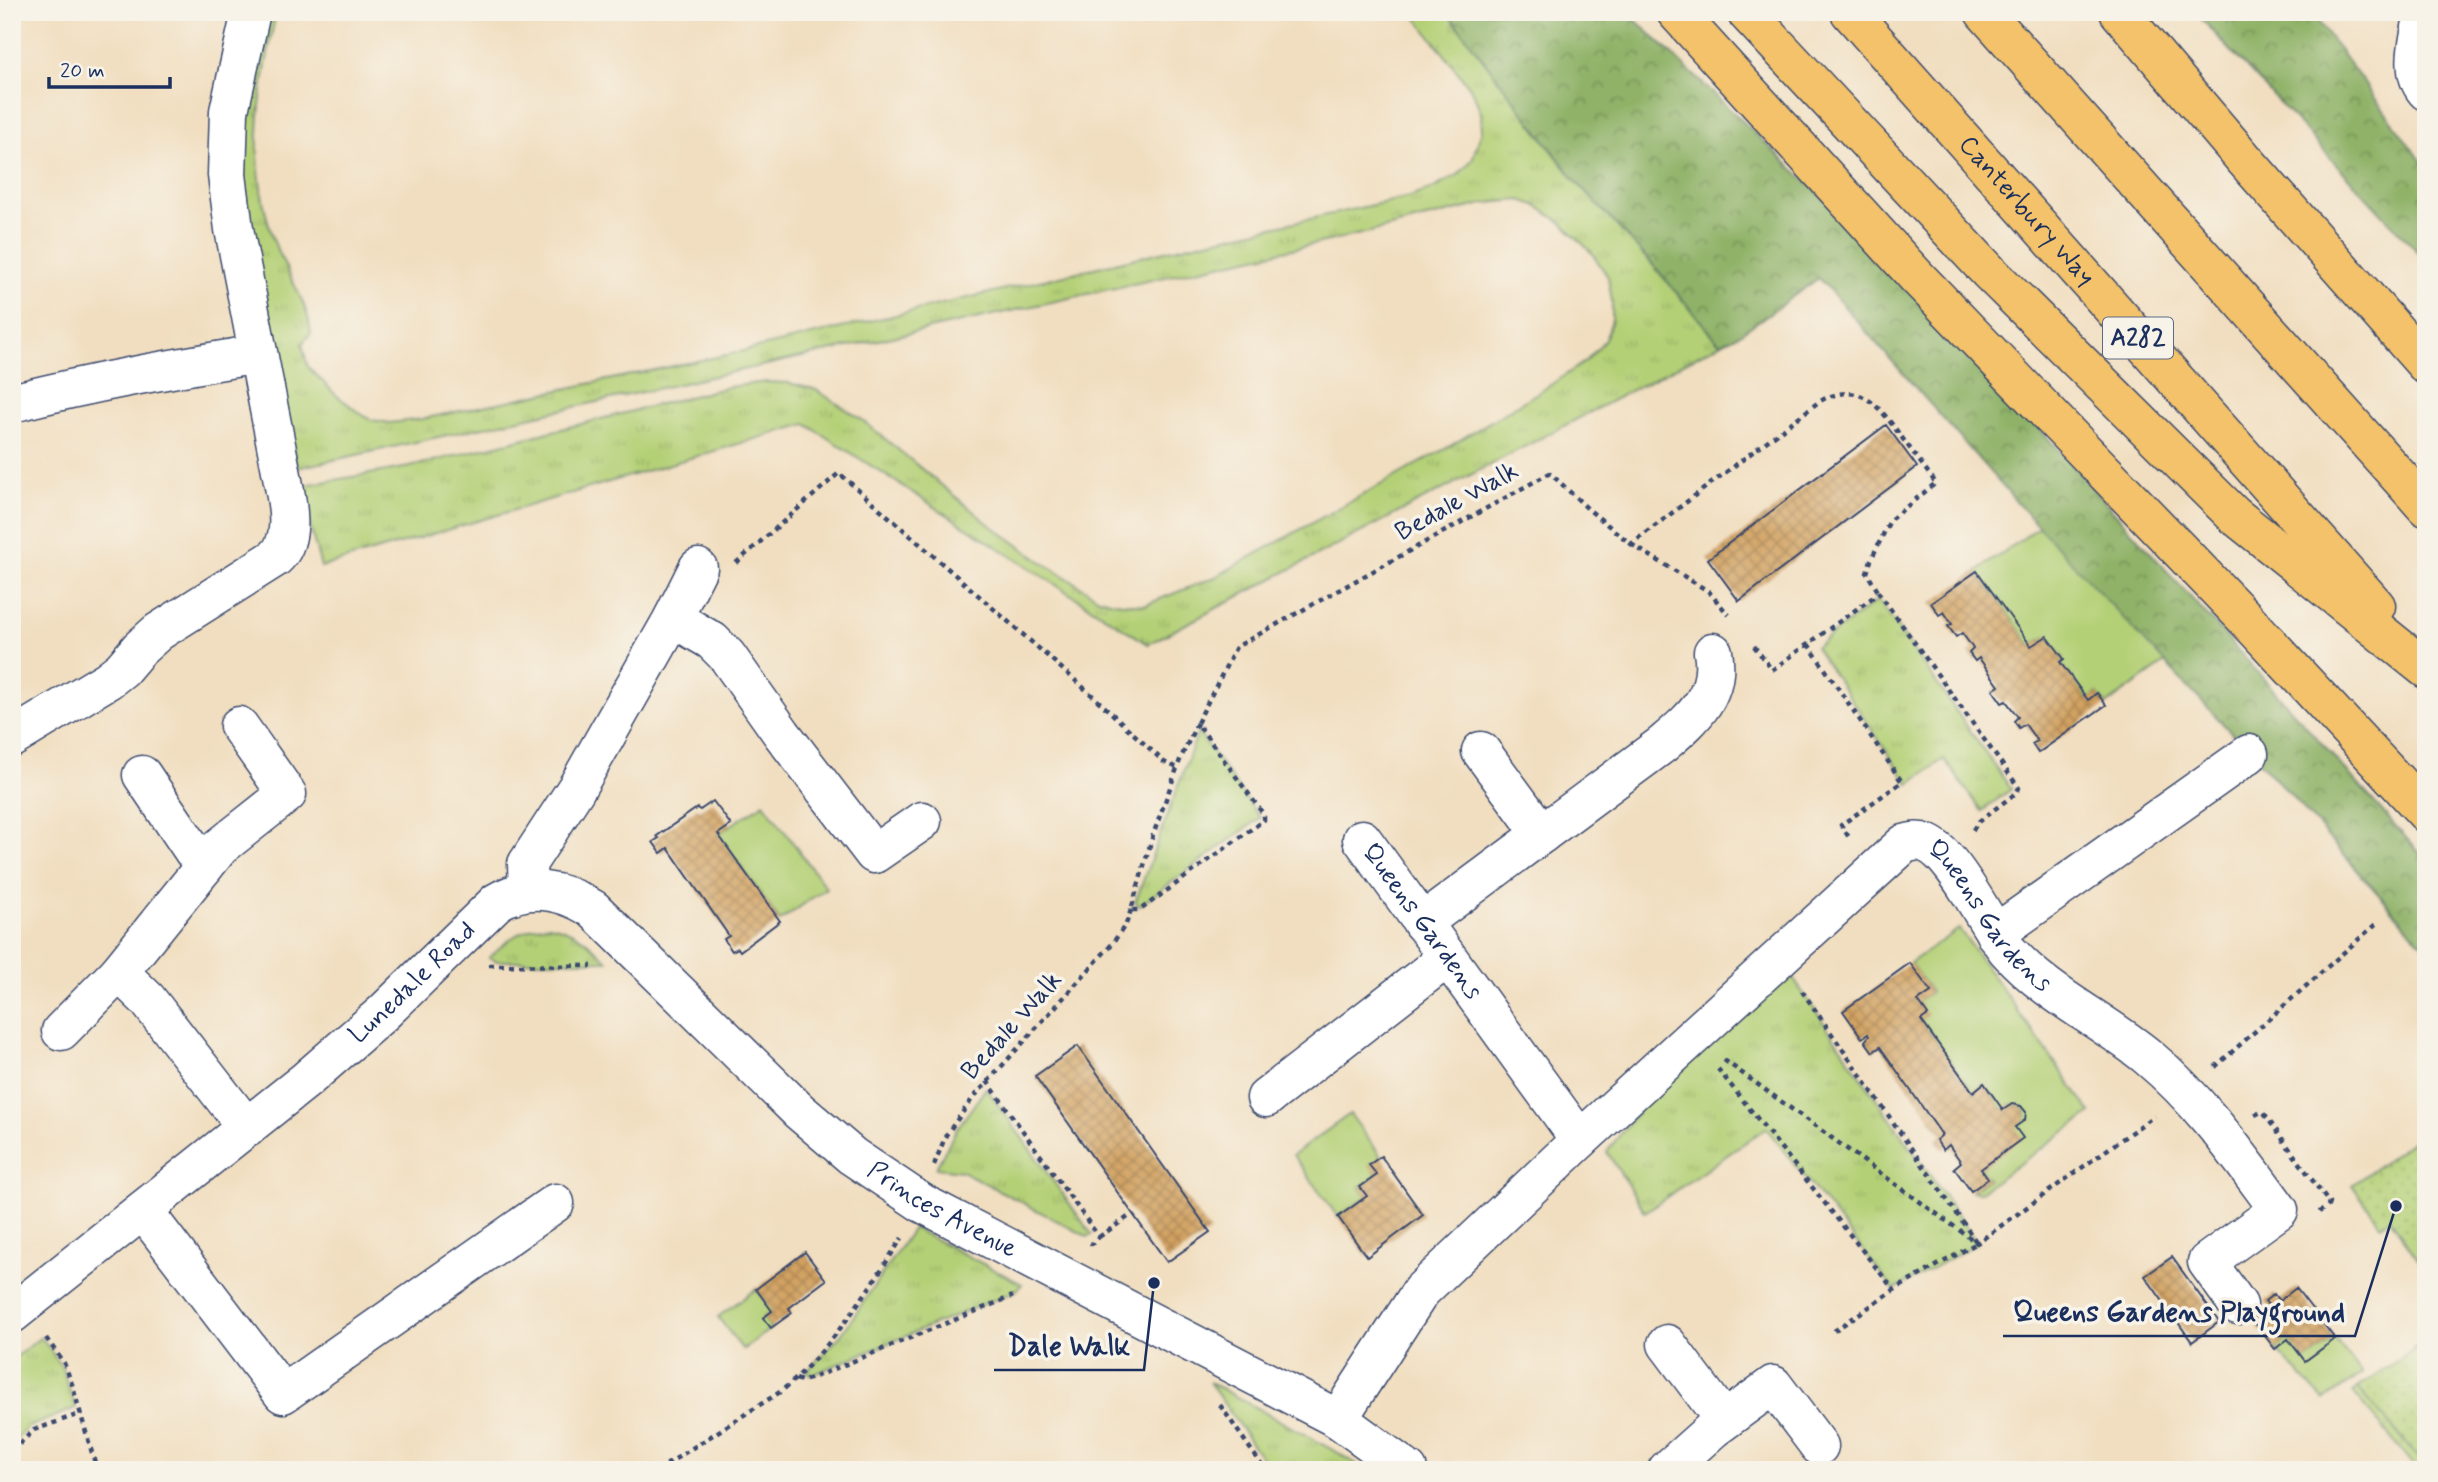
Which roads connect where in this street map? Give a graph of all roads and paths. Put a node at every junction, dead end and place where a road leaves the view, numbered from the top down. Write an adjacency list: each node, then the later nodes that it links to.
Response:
1 (251, 12): 9 (street)
2 (1676, 12): 29 (highway)
3 (1746, 12): 21 (highway)
4 (1850, 12): 20 (highway, Canterbury Way / A282)
5 (1984, 12): 12 (highway)
6 (2119, 12): 10 (highway)
7 (2424, 12): 8 (street)
8 (2426, 92)
9 (258, 354): 11 (street); 24 (street)
10 (2426, 365)
11 (12, 403)
12 (2426, 507)
13 (1631, 544): 15 (path); 17 (path); 22 (path, Bedale Walk)
14 (716, 567): 16 (street); 27 (path)
15 (1879, 593): 19 (path); 33 (path)
16 (673, 618): 30 (street); 36 (street)
17 (1724, 637): 31 (street)
18 (1750, 642): 19 (path)
19 (1808, 644): 34 (path)
20 (2426, 663)
21 (2426, 669)
22 (1197, 723): 27 (path, Bedale Walk); 37 (path)
23 (239, 726): 35 (street)
24 (12, 738)
25 (1480, 751): 31 (street)
26 (2249, 754): 40 (street)
27 (1178, 768): 37 (path, Bedale Walk)
28 (142, 775): 35 (street)
29 (2426, 813)
30 (922, 821)
31 (1542, 834): 39 (street)
32 (1362, 839): 39 (street, Queens Gardens)
33 (1969, 840)
34 (1852, 842)
35 (204, 867): 45 (street)
36 (528, 890): 52 (street, Lunedale Road); 54 (street, Princes Avenue)
37 (1131, 910): 48 (path, Bedale Walk)
38 (2378, 922): 49 (path)
39 (1422, 923): 42 (street, Queens Gardens)
40 (1994, 934): 41 (street, Queens Gardens); 49 (street, Queens Gardens)
41 (1779, 957): 47 (street, Queens Gardens); 61 (path)
42 (1447, 958): 50 (street); 53 (street, Queens Gardens)
43 (482, 962): 44 (path)
44 (604, 967)
45 (119, 972): 46 (street); 52 (street)
46 (61, 1031)
47 (1692, 1038): 53 (street, Queens Gardens); 61 (path); 63 (path)
48 (987, 1081): 54 (path, Bedale Walk); 60 (path)
49 (2186, 1093): 61 (path); 64 (street, Queens Gardens)
50 (1266, 1098)
51 (2248, 1118): 57 (path)
52 (247, 1128): 56 (street, Lunedale Road)
53 (1580, 1140): 71 (street, Queens Gardens)
54 (927, 1188): 62 (street, Princes Avenue); 68 (path, Bedale Walk)
55 (555, 1203): 56 (street)
56 (143, 1210): 65 (street, Lunedale Road)
57 (2317, 1213)
58 (1131, 1215): 60 (path)
59 (1079, 1237): 60 (path)
60 (1099, 1237)
61 (1977, 1243): 63 (path)
62 (1042, 1266): 68 (path); 71 (street, Princes Avenue)
63 (1894, 1290): 66 (path)
64 (2238, 1305)
65 (17, 1311): 70 (path)
66 (1834, 1331)
67 (1667, 1344): 72 (street)
68 (796, 1379): 78 (path)
69 (1218, 1402): 79 (path)
70 (82, 1413): 74 (path); 77 (path)
71 (1338, 1419): 80 (street, Princes Avenue)
72 (1724, 1420): 73 (street); 81 (street)
73 (1819, 1446)
74 (12, 1451)
75 (12, 1468): 76 (path)
76 (28, 1470)
77 (97, 1470)
78 (658, 1470)
79 (1265, 1470)
80 (1408, 1470)
81 (1667, 1470)

